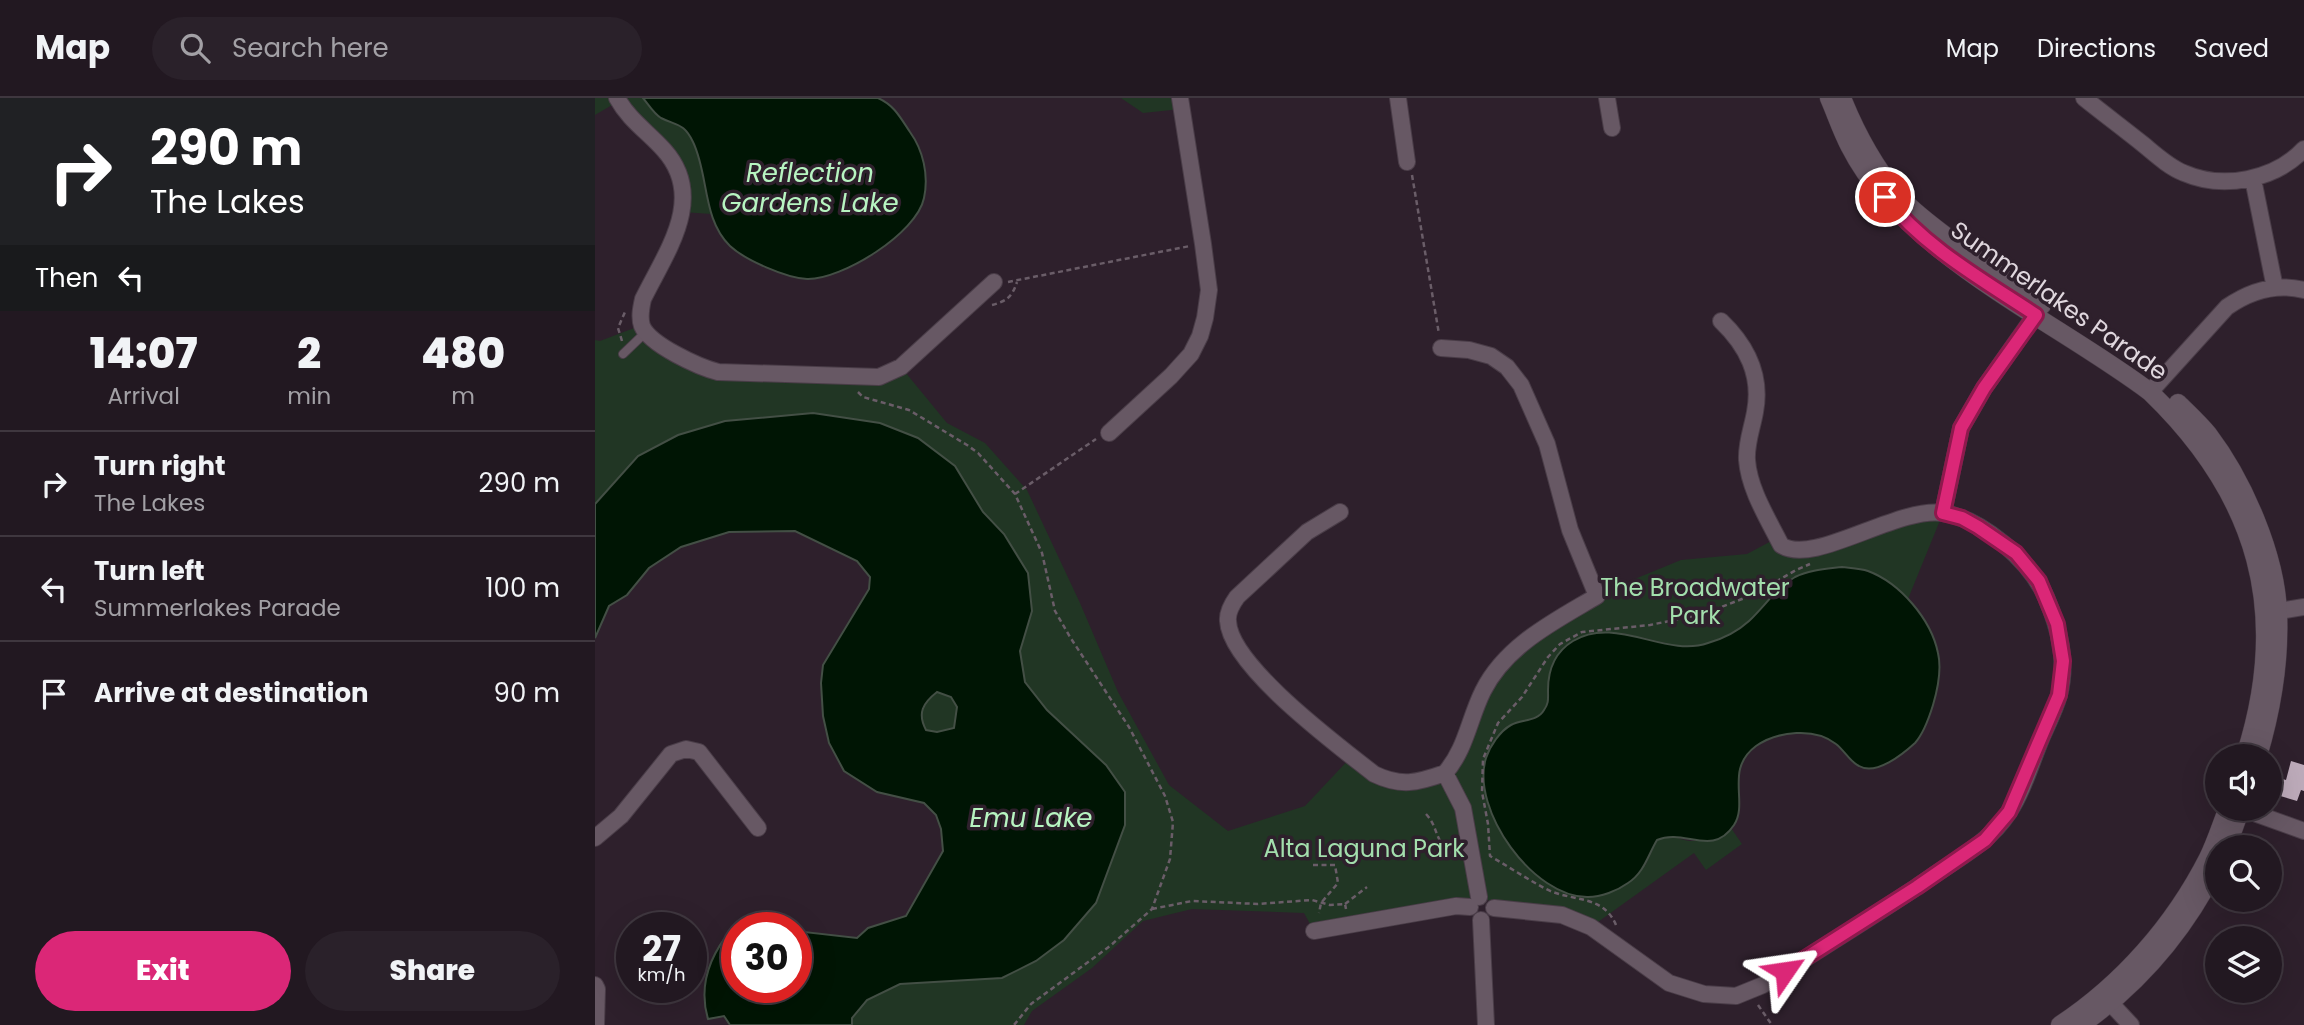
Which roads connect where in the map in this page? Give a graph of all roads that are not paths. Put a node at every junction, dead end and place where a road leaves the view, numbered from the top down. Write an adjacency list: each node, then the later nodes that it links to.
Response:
1 (617, 98): 17 (street)
2 (1180, 98): 21 (street)
3 (1398, 98): 10 (street)
4 (1607, 98): 8 (street)
5 (1829, 98): 15 (street, Summerlakes Parade)
6 (1842, 98): 15 (street, Summerlakes Parade)
7 (2084, 98): 11 (street)
8 (1612, 128)
9 (2304, 149): 11 (street)
10 (1407, 162)
11 (2253, 179): 13 (street)
12 (994, 282): 17 (street)
13 (2275, 288): 14 (street); 20 (street)
14 (2304, 290)
15 (2039, 310): 20 (street, Summerlakes Parade); 23 (street)
16 (1721, 321): 23 (street)
17 (646, 332): 19 (lane)
18 (1441, 348): 28 (street)
19 (625, 350)
20 (2153, 387): 25 (street, Summerlakes Parade)
21 (1109, 433)
22 (1340, 512): 28 (street)
23 (1943, 513): 35 (street)
24 (2304, 607): 25 (street)
25 (2271, 612): 26 (street, Summerlakes Parade); 27 (street, Summerlakes Parade)
26 (2248, 744)
27 (2261, 744)
28 (1445, 773): 35 (street)
29 (2223, 821): 38 (street)
30 (2275, 821): 32 (street)
31 (758, 828): 33 (street)
32 (2304, 831)
33 (595, 838)
34 (2205, 890): 38 (street)
35 (1477, 908): 36 (street); 40 (street)
36 (1314, 931)
37 (595, 985): 39 (street)
38 (2106, 999): 41 (street); 42 (street); 43 (street)
39 (596, 1025)
40 (1486, 1025)
41 (2060, 1025)
42 (2081, 1025)
43 (2131, 1025)

